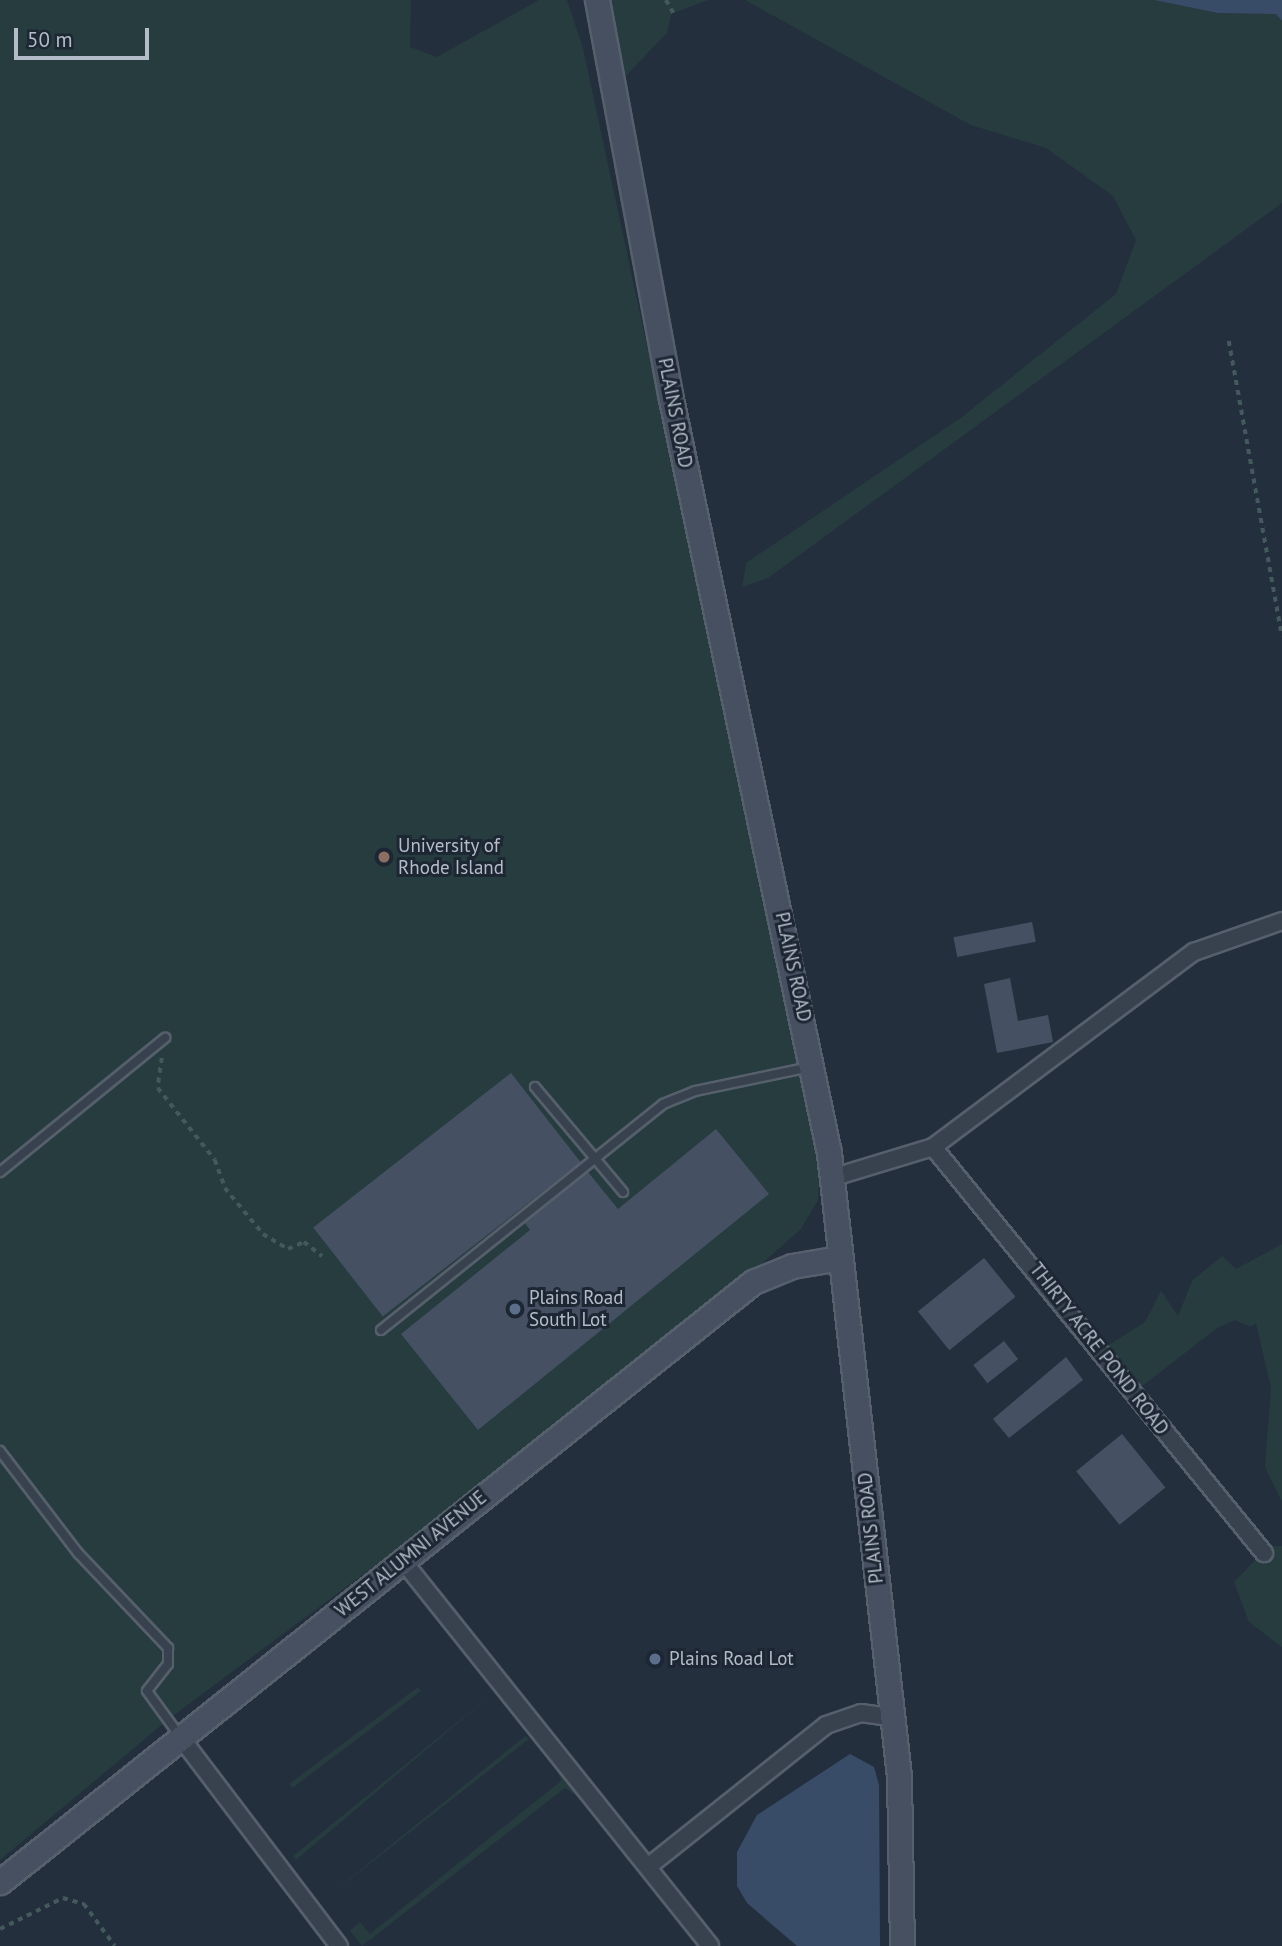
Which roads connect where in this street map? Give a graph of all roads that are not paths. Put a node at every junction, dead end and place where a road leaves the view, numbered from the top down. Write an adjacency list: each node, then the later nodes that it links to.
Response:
1 (597, 0): 4 (street, PLAINS ROAD)
2 (1282, 921): 6 (street)
3 (165, 1038): 8 (lane)
4 (813, 1067): 7 (lane); 9 (street, PLAINS ROAD)
5 (535, 1087): 7 (lane)
6 (933, 1147): 9 (street); 14 (street, THIRTY ACRE POND ROAD)
7 (595, 1158): 10 (lane); 12 (lane)
8 (0, 1172)
9 (831, 1178): 11 (street, PLAINS ROAD)
10 (622, 1192)
11 (839, 1258): 15 (street, WEST ALUMNI AVENUE); 16 (street, PLAINS ROAD)
12 (382, 1330)
13 (0, 1451): 17 (lane)
14 (1264, 1553)
15 (403, 1561): 17 (street, WEST ALUMNI AVENUE); 18 (street)
16 (890, 1717): 18 (street); 22 (street, PLAINS ROAD)
17 (181, 1738): 19 (street, WEST ALUMNI AVENUE); 20 (street)
18 (649, 1866): 21 (street)
19 (0, 1882)
20 (339, 1946)
21 (710, 1946)
22 (902, 1946)

